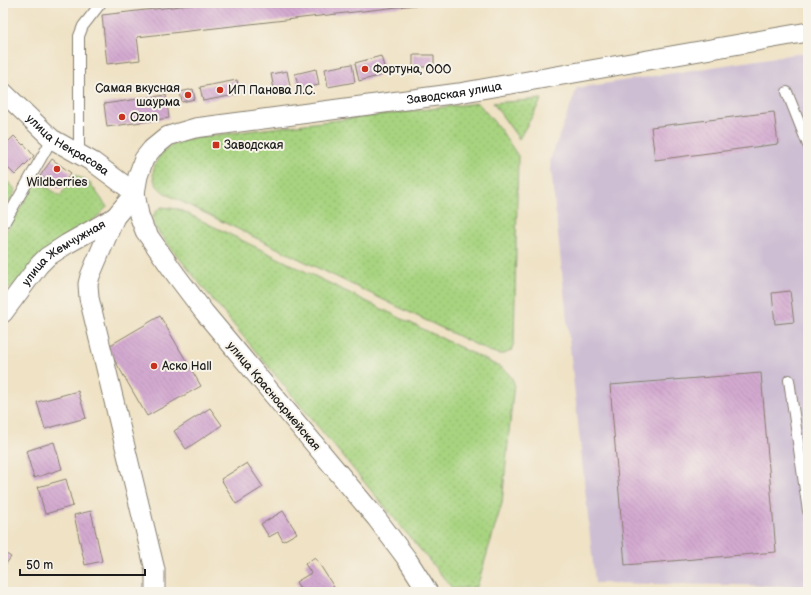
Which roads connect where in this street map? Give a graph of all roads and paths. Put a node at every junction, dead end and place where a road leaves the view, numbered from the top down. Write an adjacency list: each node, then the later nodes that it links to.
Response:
1 (101, 3): 7 (lane)
2 (808, 32): 8 (street, Заводская улица)
3 (3, 92): 5 (street, улица Некрасова)
4 (787, 92): 6 (lane)
5 (52, 139): 7 (street, улица Некрасова); 10 (lane)
6 (808, 145)
7 (79, 154): 8 (street, улица Некрасова)
8 (135, 193): 9 (street); 15 (street, улица Красноармейская)
9 (115, 218): 11 (street, улица Жемчужная); 14 (street)
10 (3, 225)
11 (3, 313)
12 (789, 380): 13 (lane)
13 (808, 511)
14 (155, 592)
15 (428, 592)

